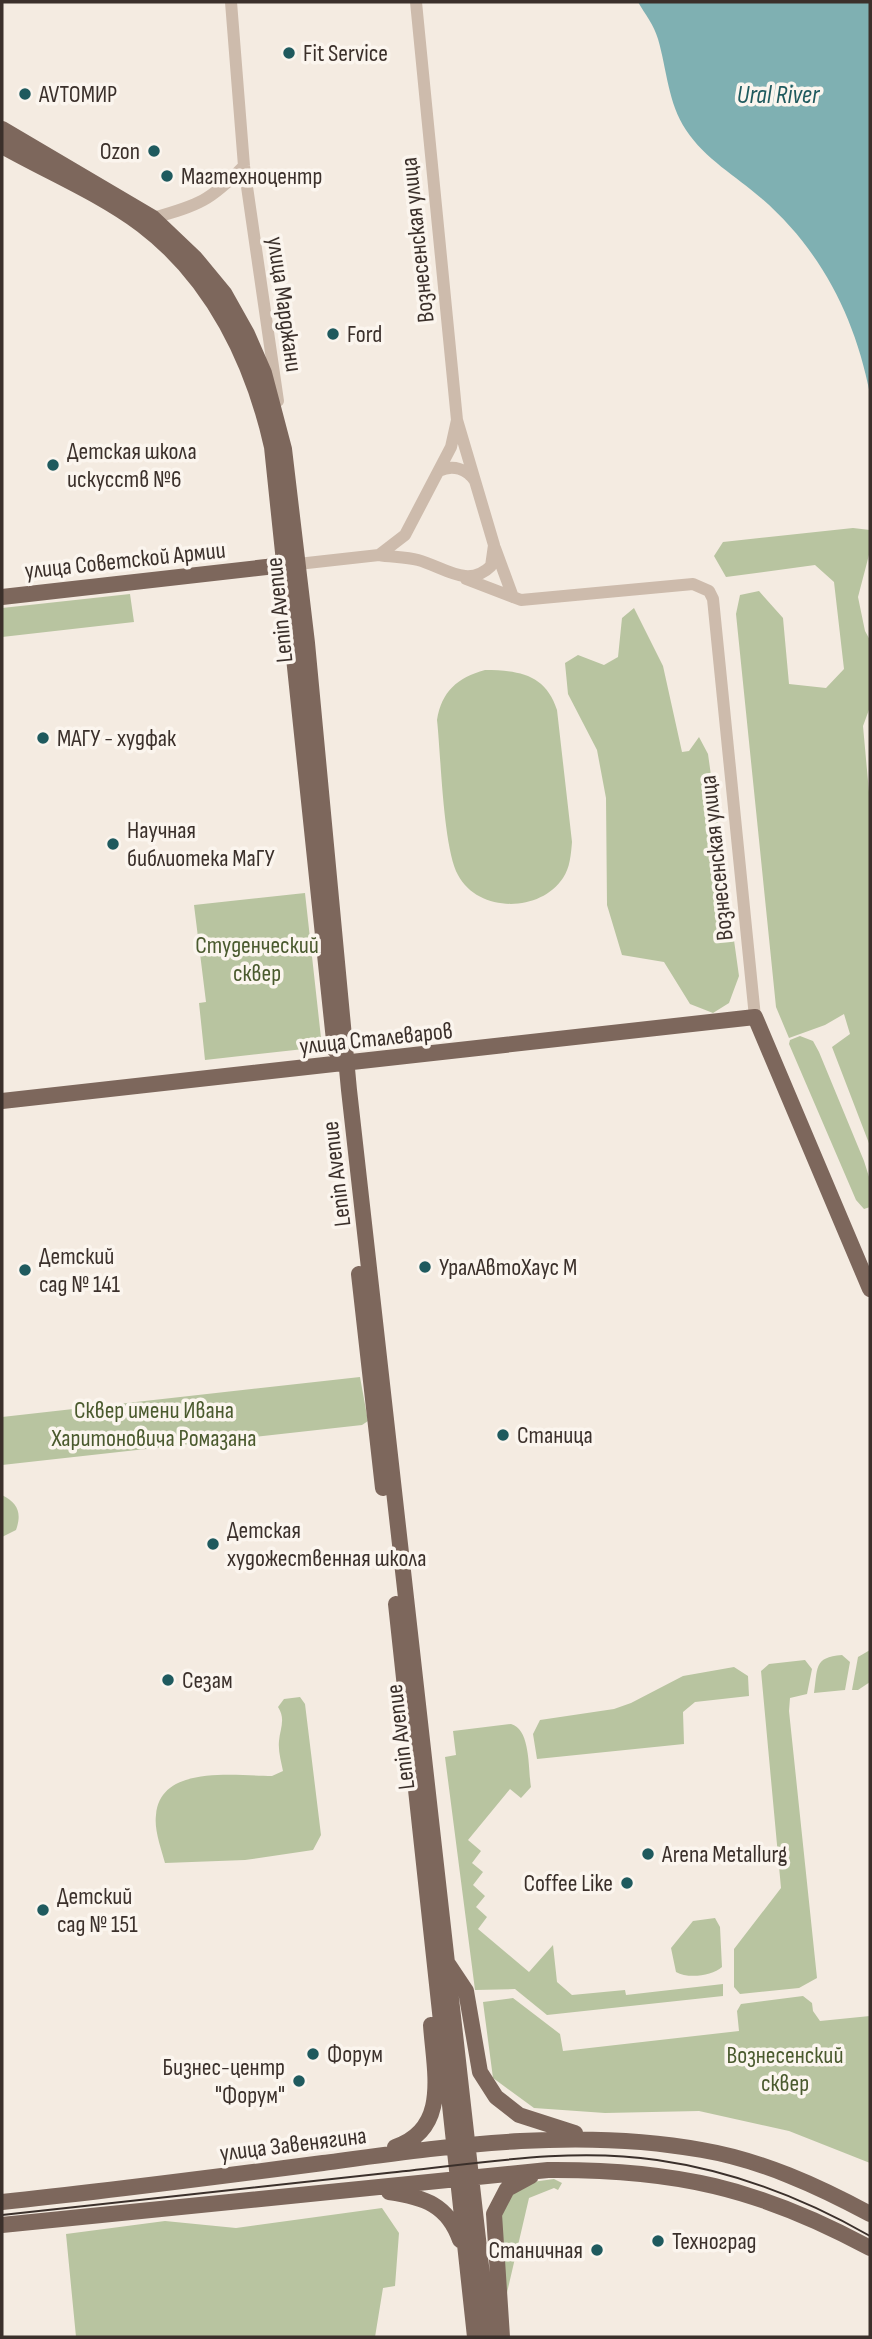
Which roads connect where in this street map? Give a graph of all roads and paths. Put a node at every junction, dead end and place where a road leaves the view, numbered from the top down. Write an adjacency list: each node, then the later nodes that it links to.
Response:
1 (231, 2): 5 (street, улица Марджани)
2 (416, 2): 7 (street, Вознесенская улица)
3 (2, 130): 6 (main road, Lenin Avenue)
4 (2, 146): 15 (main road, Lenin Avenue)
5 (244, 166): 6 (street); 8 (street, улица Марджани)
6 (153, 218): 8 (main road, Lenin Avenue)
7 (457, 420): 9 (street, Вознесенская улица); 10 (street)
8 (284, 449): 15 (main road, Lenin Avenue)
9 (439, 471): 10 (street); 11 (street)
10 (476, 482): 12 (street)
11 (405, 535): 13 (street); 14 (street)
12 (494, 545): 16 (street); 18 (street)
13 (379, 555): 14 (street, улица Советской Армии); 15 (street, улица Советской Армии)
14 (418, 560): 16 (street)
15 (290, 565): 17 (main road, улица Советской Армии); 20 (main road, Lenin Avenue)
16 (460, 577): 18 (street)
17 (2, 597)
18 (517, 598): 19 (street, Вознесенская улица)
19 (755, 1017): 20 (main road, улица Сталеваров); 22 (main road, Вознесенская улица)
20 (342, 1065): 21 (main road, улица Сталеваров); 23 (main road, Lenin Avenue)
21 (2, 1101)
22 (870, 1289)
23 (440, 1963): 24 (main road, улица Завенягина); 25 (main road, Lenin Avenue); 26 (main road)
24 (591, 2138): 25 (main road, улица Завенягина); 31 (main road, улица Завенягина)
25 (460, 2146): 26 (main road, улица Завенягина); 28 (main road, Lenin Avenue)
26 (363, 2158): 30 (main road, улица Завенягина)
27 (548, 2170): 28 (main road, улица Завенягина); 33 (main road, улица Завенягина); 37 (main road)
28 (465, 2179): 29 (main road, улица Завенягина); 34 (main road, Lenin Avenue); 36 (main road, Lenin Avenue)
29 (366, 2189): 32 (main road, улица Завенягина); 34 (main road, улица Завенягина)
30 (2, 2202)
31 (870, 2214)
32 (2, 2225)
33 (870, 2248)
34 (468, 2262): 35 (main road, Lenin Avenue)
35 (475, 2337)
36 (489, 2337)
37 (502, 2337)

